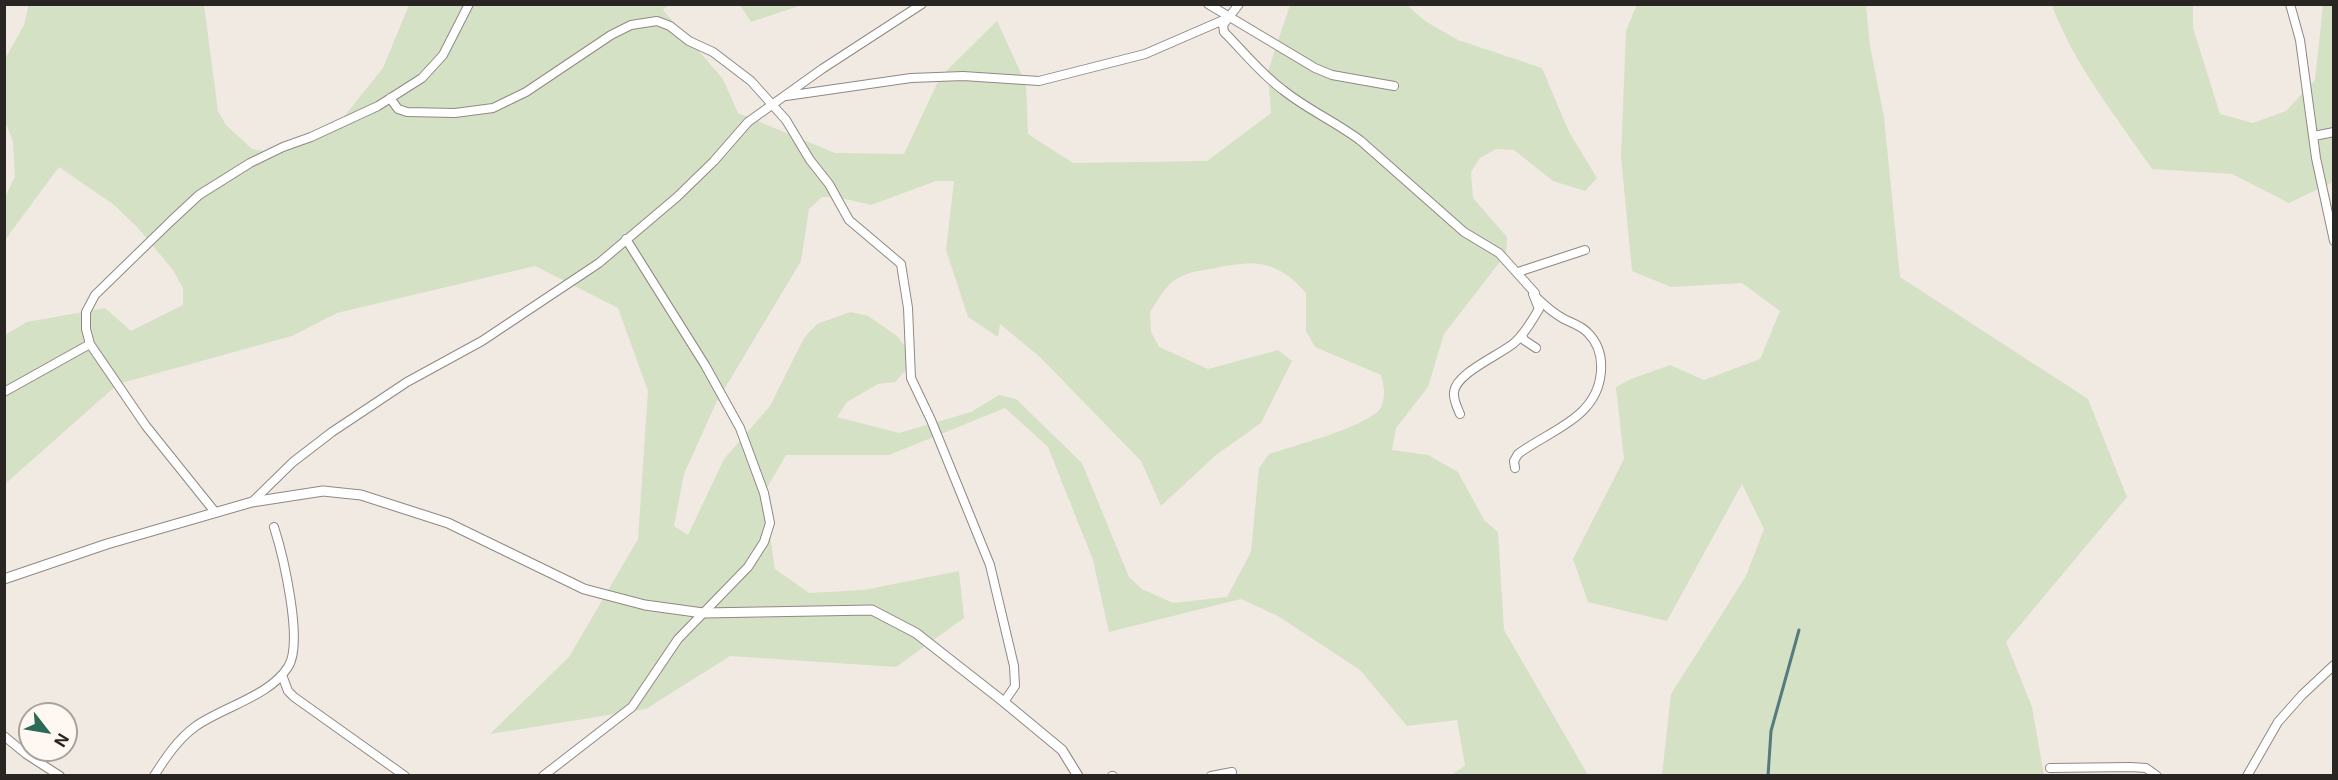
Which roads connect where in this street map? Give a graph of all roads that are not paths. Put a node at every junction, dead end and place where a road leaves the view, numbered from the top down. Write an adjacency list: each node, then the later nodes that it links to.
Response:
1 (469, 4): 9 (street)
2 (922, 4): 8 (street)
3 (1208, 4): 6 (street)
4 (1239, 4): 6 (street)
5 (2290, 4): 12 (street)
6 (1228, 18): 7 (street); 8 (street); 17 (street)
7 (1394, 87)
8 (782, 96): 10 (street)
9 (390, 98): 10 (street); 20 (street)
10 (772, 104): 14 (street); 32 (street)
11 (2334, 132): 12 (street)
12 (2314, 136): 13 (street)
13 (2332, 230): 15 (street)
14 (626, 239): 25 (street); 29 (street)
15 (2334, 242)
16 (1584, 250): 17 (street)
17 (1518, 272): 18 (street)
18 (1533, 294): 19 (street); 24 (street)
19 (1522, 335): 21 (street); 23 (street)
20 (90, 344): 22 (street); 26 (street)
21 (1536, 348)
22 (4, 392)
23 (1460, 414)
24 (1515, 468)
25 (252, 502): 26 (street); 29 (street)
26 (214, 512): 28 (street)
27 (274, 527): 31 (street)
28 (4, 579)
29 (703, 613): 32 (street); 39 (street)
30 (2334, 665): 43 (street)
31 (282, 675): 37 (street); 38 (street)
32 (1004, 702): 40 (street)
33 (4, 736): 36 (street)
34 (2050, 768): 42 (street)
35 (1232, 772): 41 (street)
36 (60, 776)
37 (154, 776)
38 (405, 776)
39 (543, 776)
40 (1078, 776)
41 (1211, 776)
42 (2157, 776)
43 (2247, 776)

